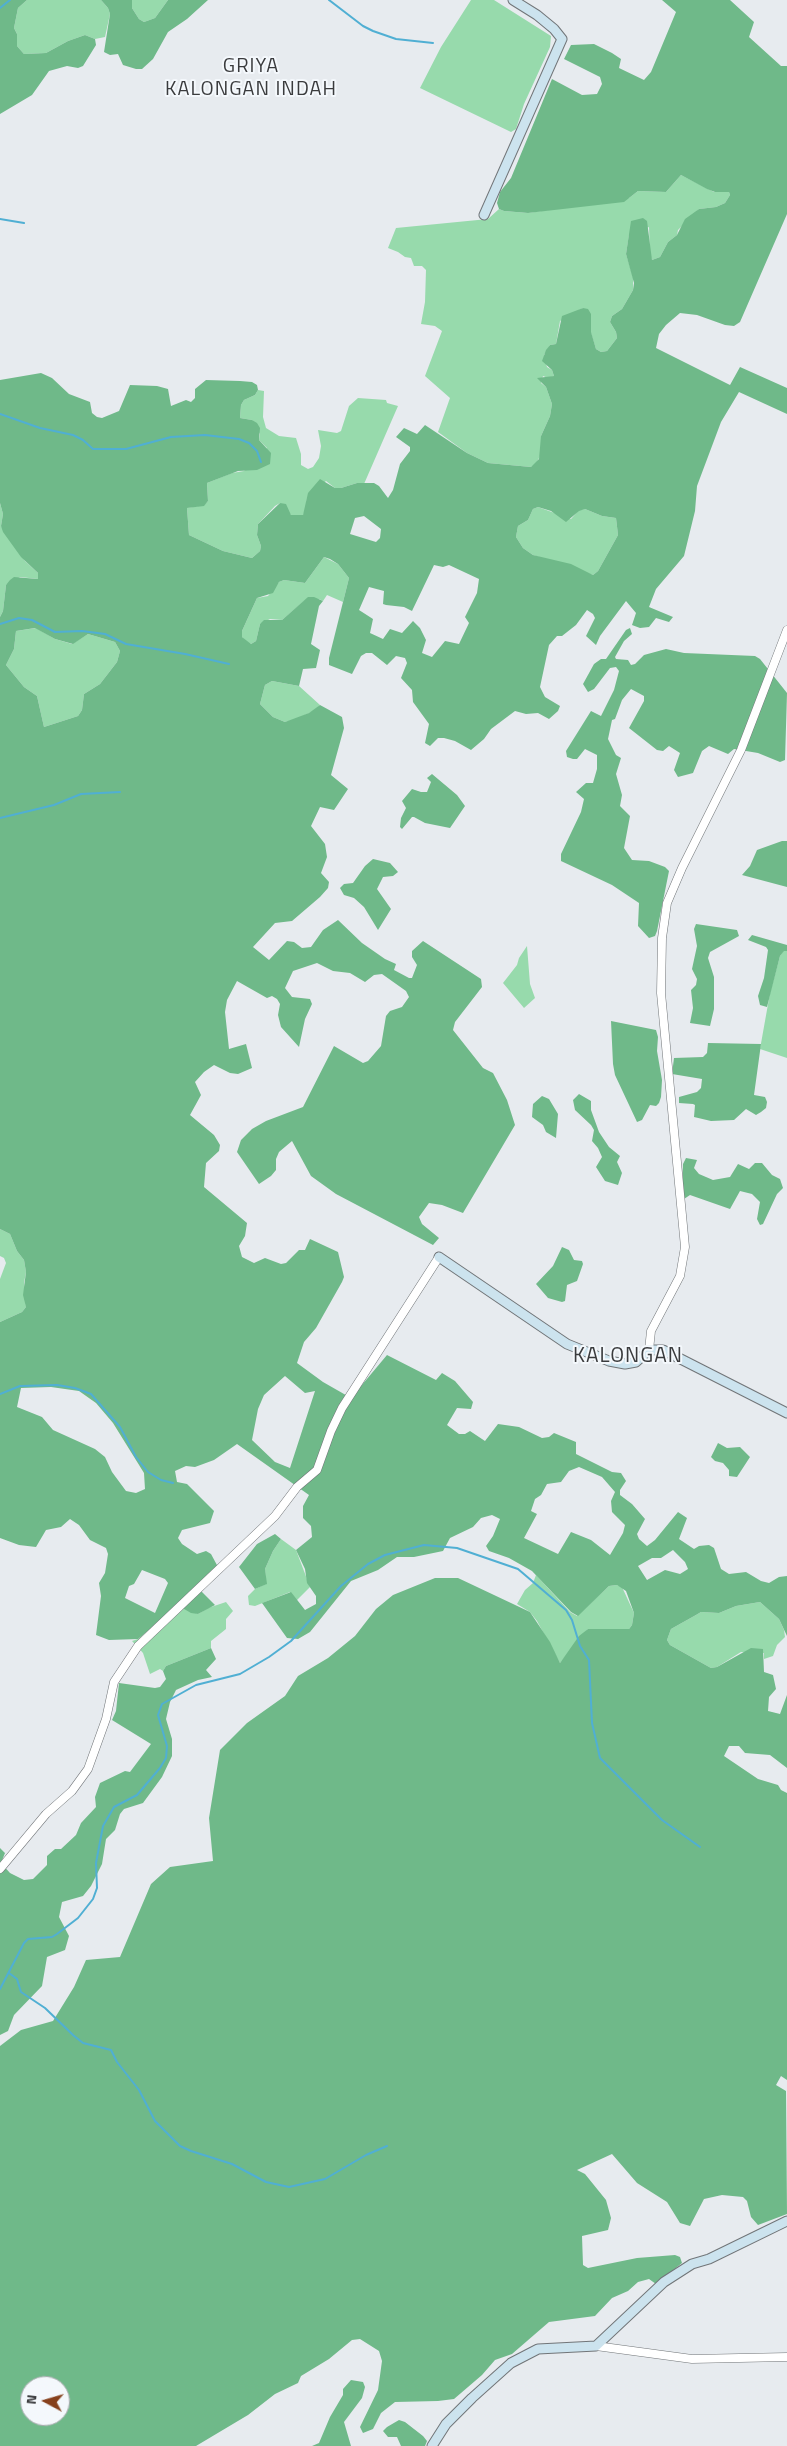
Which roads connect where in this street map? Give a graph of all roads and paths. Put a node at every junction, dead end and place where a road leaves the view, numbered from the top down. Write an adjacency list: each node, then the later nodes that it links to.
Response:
1 (514, 0): 2 (main road)
2 (484, 215)
3 (787, 630): 5 (street)
4 (439, 1258): 5 (main road); 7 (street)
5 (649, 1350): 6 (main road)
6 (787, 1413)
7 (0, 1869)
8 (787, 2221): 9 (main road)
9 (608, 2337): 10 (main road); 11 (main road)
10 (596, 2346): 11 (street); 13 (main road)
11 (609, 2347): 12 (street)
12 (787, 2357)
13 (432, 2446)

